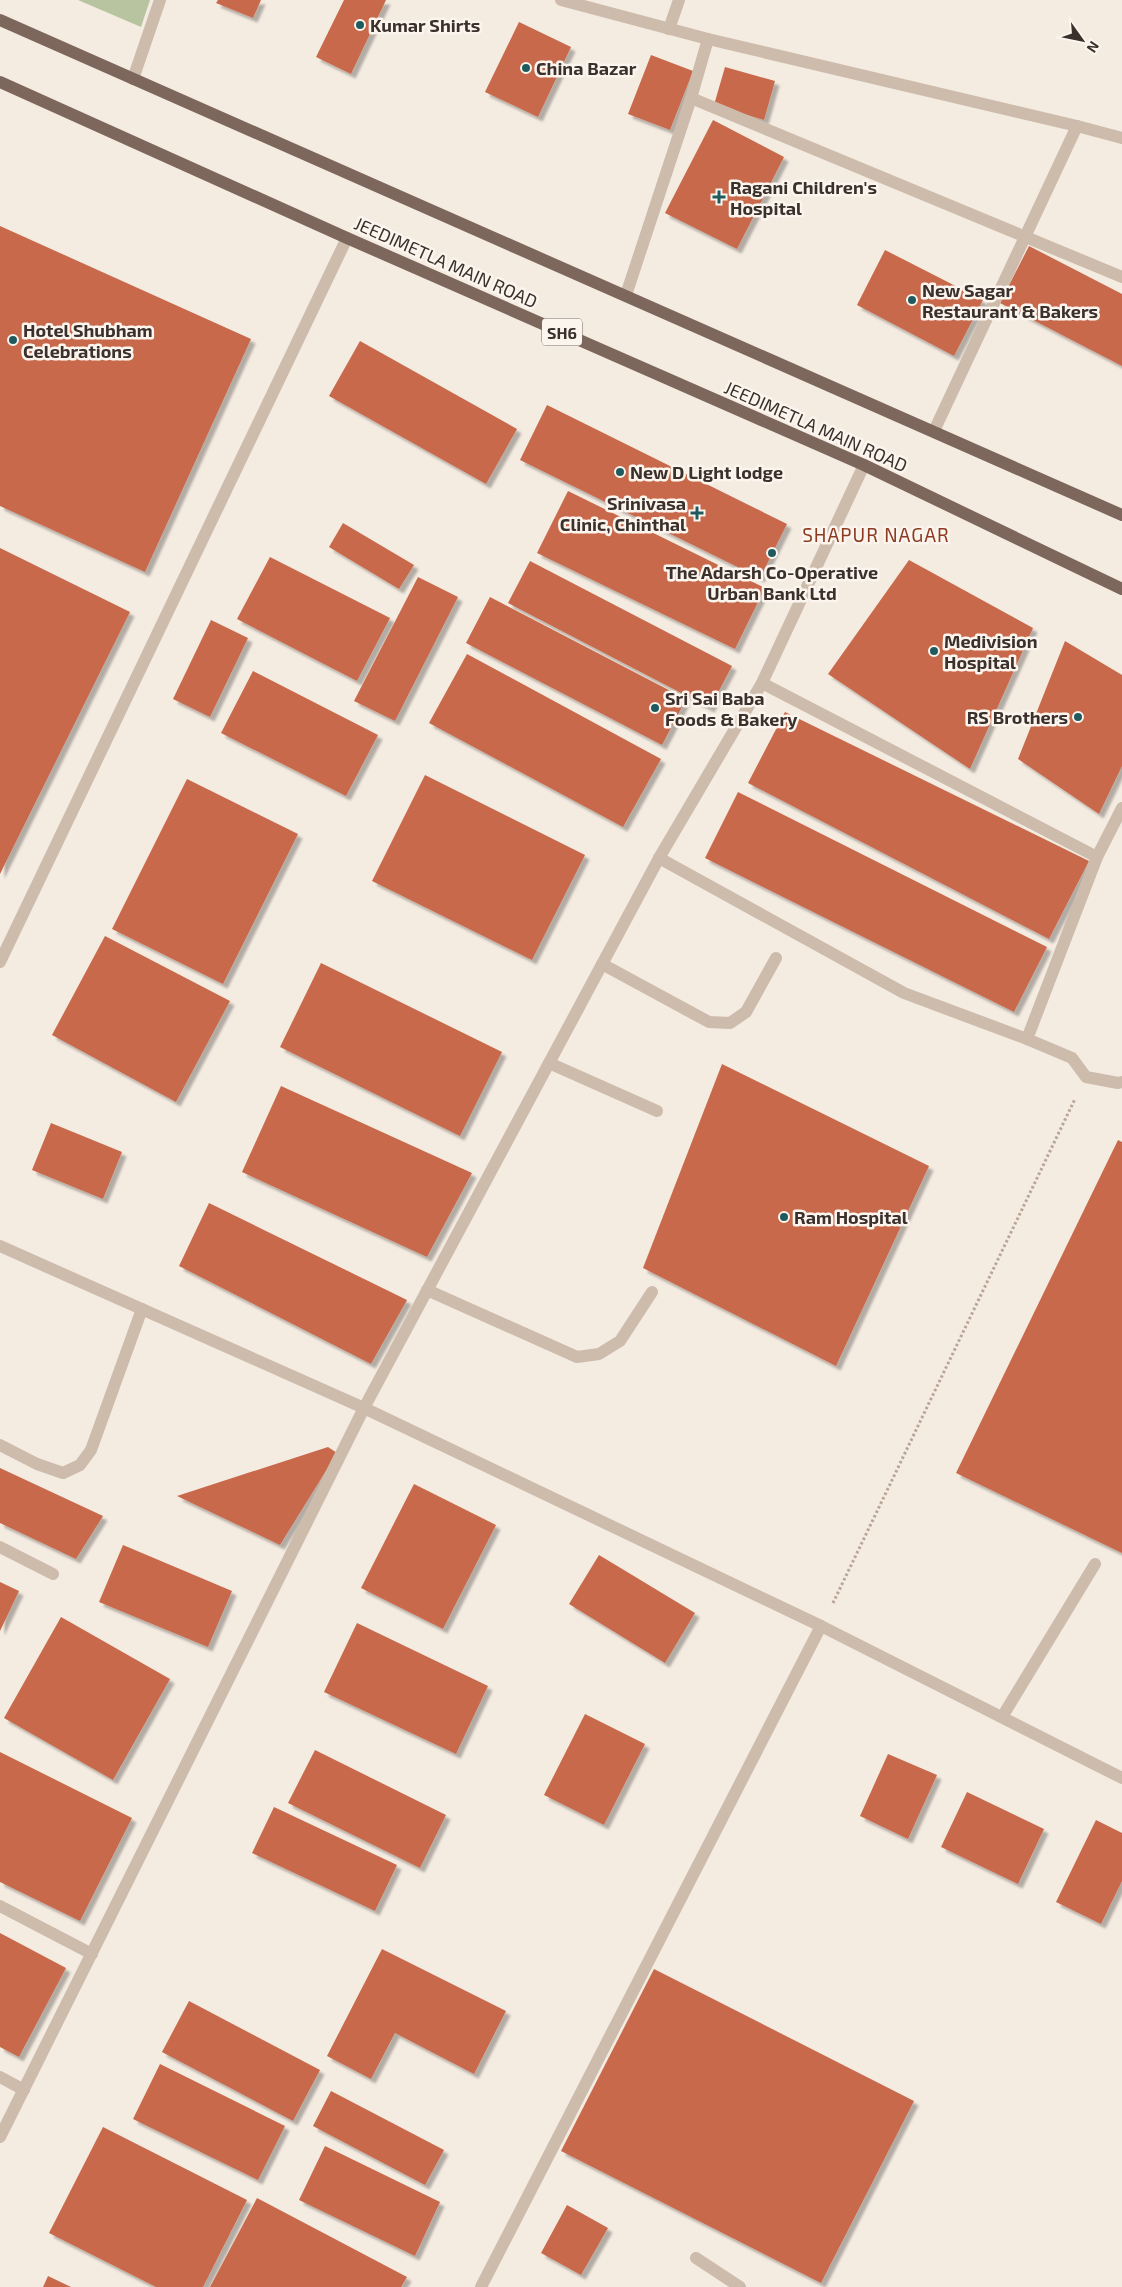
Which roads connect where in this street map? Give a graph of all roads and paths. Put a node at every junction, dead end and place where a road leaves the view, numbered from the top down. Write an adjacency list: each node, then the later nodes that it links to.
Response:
1 (160, 0): 7 (street)
2 (561, 0): 5 (street)
3 (679, 0): 5 (street)
4 (0, 20): 7 (main road)
5 (669, 29): 6 (street)
6 (708, 39): 9 (street); 10 (street)
7 (133, 79): 15 (main road)
8 (0, 82): 13 (main road, JEEDIMETLA MAIN ROAD / SH6)
9 (691, 98): 12 (street); 15 (street)
10 (1077, 126): 11 (street); 12 (street)
11 (1122, 138)
12 (1025, 237): 14 (street); 16 (street)
13 (347, 238): 17 (main road, JEEDIMETLA MAIN ROAD / SH6); 25 (street)
14 (1122, 277)
15 (626, 295): 16 (main road)
16 (934, 431): 18 (main road)
17 (864, 465): 19 (main road, JEEDIMETLA MAIN ROAD / SH6); 20 (street)
18 (1122, 514)
19 (1122, 589)
20 (762, 683): 22 (street); 23 (street)
21 (1122, 808): 22 (street)
22 (1098, 857): 27 (street)
23 (659, 858): 26 (street); 27 (street)
24 (776, 958): 26 (street)
25 (0, 962)
26 (602, 964): 28 (street)
27 (1026, 1039): 29 (street)
28 (549, 1063): 31 (street); 33 (street)
29 (1086, 1077): 30 (street); 41 (path)
30 (1122, 1082)
31 (657, 1111)
32 (0, 1246): 35 (street)
33 (427, 1290): 34 (street); 36 (street)
34 (652, 1292)
35 (142, 1309): 36 (street); 37 (street)
36 (364, 1408): 41 (street); 45 (street)
37 (0, 1446)
38 (0, 1547): 40 (street)
39 (1095, 1564): 42 (street)
40 (53, 1574)
41 (822, 1626): 42 (street); 50 (street)
42 (1002, 1717): 43 (street)
43 (1122, 1778)
44 (0, 1906): 45 (street)
45 (92, 1954): 47 (street)
46 (0, 2077): 47 (street)
47 (24, 2090): 48 (street)
48 (0, 2137)
49 (696, 2258): 51 (street)
50 (481, 2287)
51 (740, 2287)

